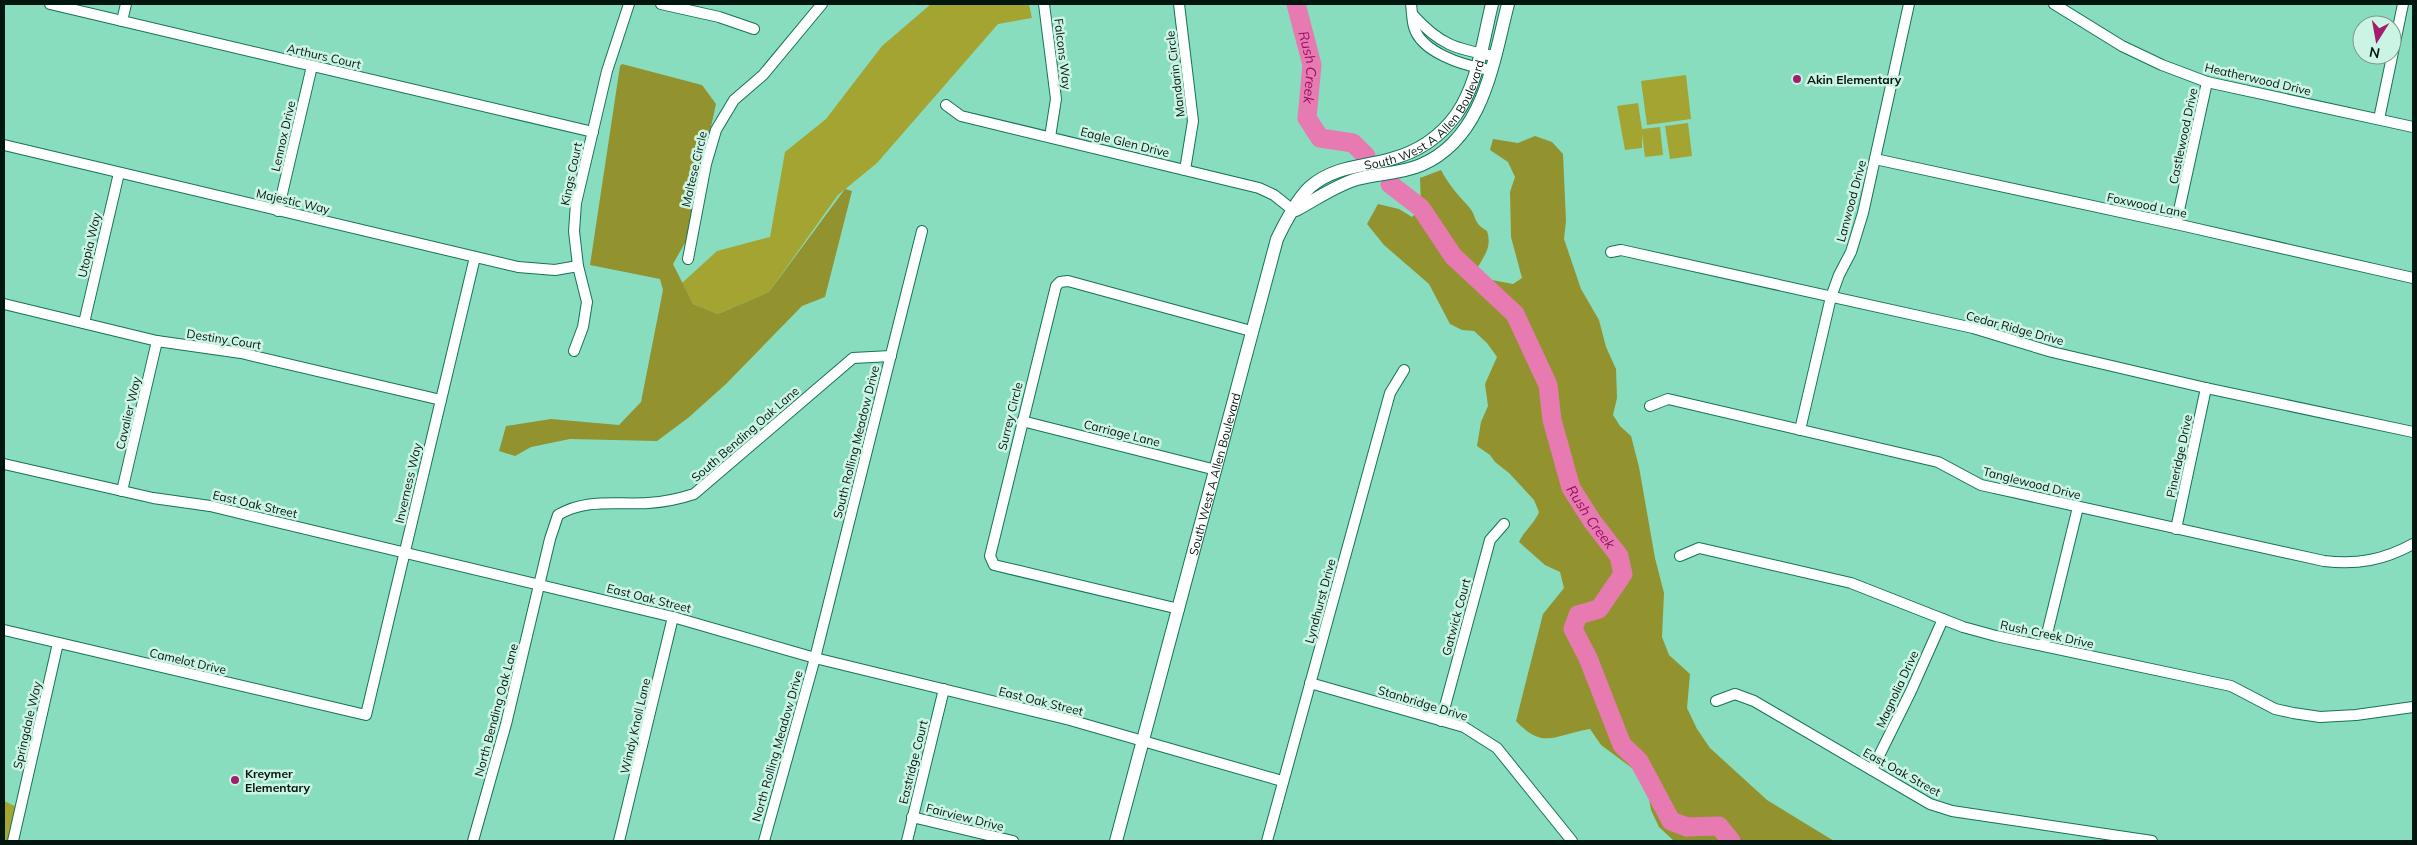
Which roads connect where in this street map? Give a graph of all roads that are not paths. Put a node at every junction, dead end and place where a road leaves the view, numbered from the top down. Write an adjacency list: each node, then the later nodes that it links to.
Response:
1 (50, 4): 16 (street, Arthurs Court)
2 (126, 4): 16 (street)
3 (629, 4): 27 (street, Kings Court)
4 (661, 4): 17 (street)
5 (822, 4): 39 (street, Maltese Circle)
6 (1044, 4): 28 (street, Falcons Way)
7 (1179, 4): 31 (street, Mandarin Circle)
8 (1411, 4): 15 (street)
9 (1492, 4): 18 (street, South West A Allen Boulevard)
10 (1508, 4): 19 (street, South West A Allen Boulevard)
11 (1909, 4): 30 (street, Lanwood Drive)
12 (2054, 4): 14 (street, Heatherwood Drive)
13 (2403, 4): 25 (street)
14 (2067, 7): 23 (street, Heatherwood Drive)
15 (1413, 15): 18 (street); 21 (street)
16 (122, 21): 20 (street, Arthurs Court)
17 (754, 29)
18 (1480, 54): 19 (street); 21 (street, South West A Allen Boulevard)
19 (1494, 56): 22 (street, South West A Allen Boulevard)
20 (312, 66): 27 (street, Arthurs Court); 33 (street, Lennox Drive)
21 (1476, 67): 22 (street); 34 (street, South West A Allen Boulevard)
22 (1491, 70): 34 (street, South West A Allen Boulevard)
23 (2208, 82): 25 (street, Heatherwood Drive); 35 (street, Castlewood Drive)
24 (946, 105): 28 (street, Eagle Glen Drive)
25 (2379, 119): 26 (street, Heatherwood Drive)
26 (2413, 127)
27 (593, 132): 40 (street, Kings Court)
28 (1050, 137): 31 (street, Eagle Glen Drive)
29 (4, 145): 32 (street, Majestic Way)
30 (1875, 159): 35 (street, Foxwood Lane); 42 (street, Lanwood Drive)
31 (1185, 170): 34 (street, Eagle Glen Drive)
32 (119, 173): 33 (street, Majestic Way); 44 (street, Utopia Way)
33 (278, 211): 38 (street, Majestic Way)
34 (1294, 211): 45 (street, South West A Allen Boulevard)
35 (2176, 224): 41 (street, Foxwood Lane)
36 (922, 231): 48 (street, South Rolling Meadow Drive)
37 (1611, 252): 42 (street, Cedar Ridge Drive)
38 (475, 257): 40 (street, Majestic Way); 51 (street, Inverness Way)
39 (688, 259)
40 (578, 266): 47 (street, Kings Court)
41 (2413, 278)
42 (1831, 297): 50 (street, Cedar Ridge Drive); 54 (street, Lanwood Drive)
43 (4, 304): 44 (street, Destiny Court)
44 (84, 323): 46 (street, Destiny Court)
45 (1251, 331): 53 (street, Surrey Circle); 57 (street, South West A Allen Boulevard)
46 (157, 341): 51 (street, Destiny Court); 58 (street, Cavalier Way)
47 (574, 351)
48 (891, 356): 65 (street, South Bending Oak Lane); 72 (street, South Rolling Meadow Drive)
49 (1404, 370): 73 (street, Lyndhurst Drive)
50 (2206, 388): 55 (street, Cedar Ridge Drive); 61 (street, Pineridge Drive)
51 (441, 400): 63 (street, Inverness Way)
52 (1650, 406): 54 (street, Tanglewood Drive)
53 (1022, 421): 57 (street, Carriage Lane); 66 (street, Surrey Circle)
54 (1800, 430): 59 (street, Tanglewood Drive)
55 (2413, 432)
56 (4, 464): 58 (street, East Oak Street)
57 (1216, 470): 66 (street, South West A Allen Boulevard)
58 (122, 491): 63 (street, East Oak Street)
59 (2078, 507): 61 (street, Tanglewood Drive); 71 (street)
60 (1504, 524): 78 (street, Gatwick Court)
61 (2176, 529): 62 (street, Tanglewood Drive)
62 (2413, 544)
63 (405, 551): 65 (street, East Oak Street); 77 (street, Inverness Way)
64 (1680, 556): 68 (street, Rush Creek Drive)
65 (541, 584): 67 (street, East Oak Street); 84 (street, North Bending Oak Lane)
66 (1179, 609): 79 (street, South West A Allen Boulevard)
67 (673, 617): 72 (street, East Oak Street); 85 (street, Windy Knoll Lane)
68 (1943, 619): 71 (street, Rush Creek Drive); 80 (street, Magnolia Drive)
69 (4, 630): 70 (street, Camelot Drive)
70 (58, 643): 77 (street, Camelot Drive); 83 (street, Springdale Way)
71 (2044, 646): 76 (street, Rush Creek Drive)
72 (815, 658): 74 (street, East Oak Street); 86 (street, North Rolling Meadow Drive)
73 (1310, 683): 78 (street, Stanbridge Drive); 81 (street, Lyndhurst Drive)
74 (944, 690): 79 (street, East Oak Street); 82 (street, Eastridge Court)
75 (1716, 701): 80 (street, East Oak Street)
76 (2413, 707)
77 (366, 716)
78 (1442, 721): 91 (street, Stanbridge Drive)
79 (1144, 742): 81 (street, East Oak Street); 89 (street, South West A Allen Boulevard)
80 (1872, 770): 92 (street, East Oak Street)
81 (1282, 781): 90 (street, Lyndhurst Drive)
82 (912, 817): 87 (street, Eastridge Court); 88 (street, Fairview Drive)
83 (13, 841)
84 (473, 841)
85 (619, 841)
86 (764, 841)
87 (907, 841)
88 (1013, 841)
89 (1116, 841)
90 (1267, 841)
91 (1572, 841)
92 (2152, 841)

